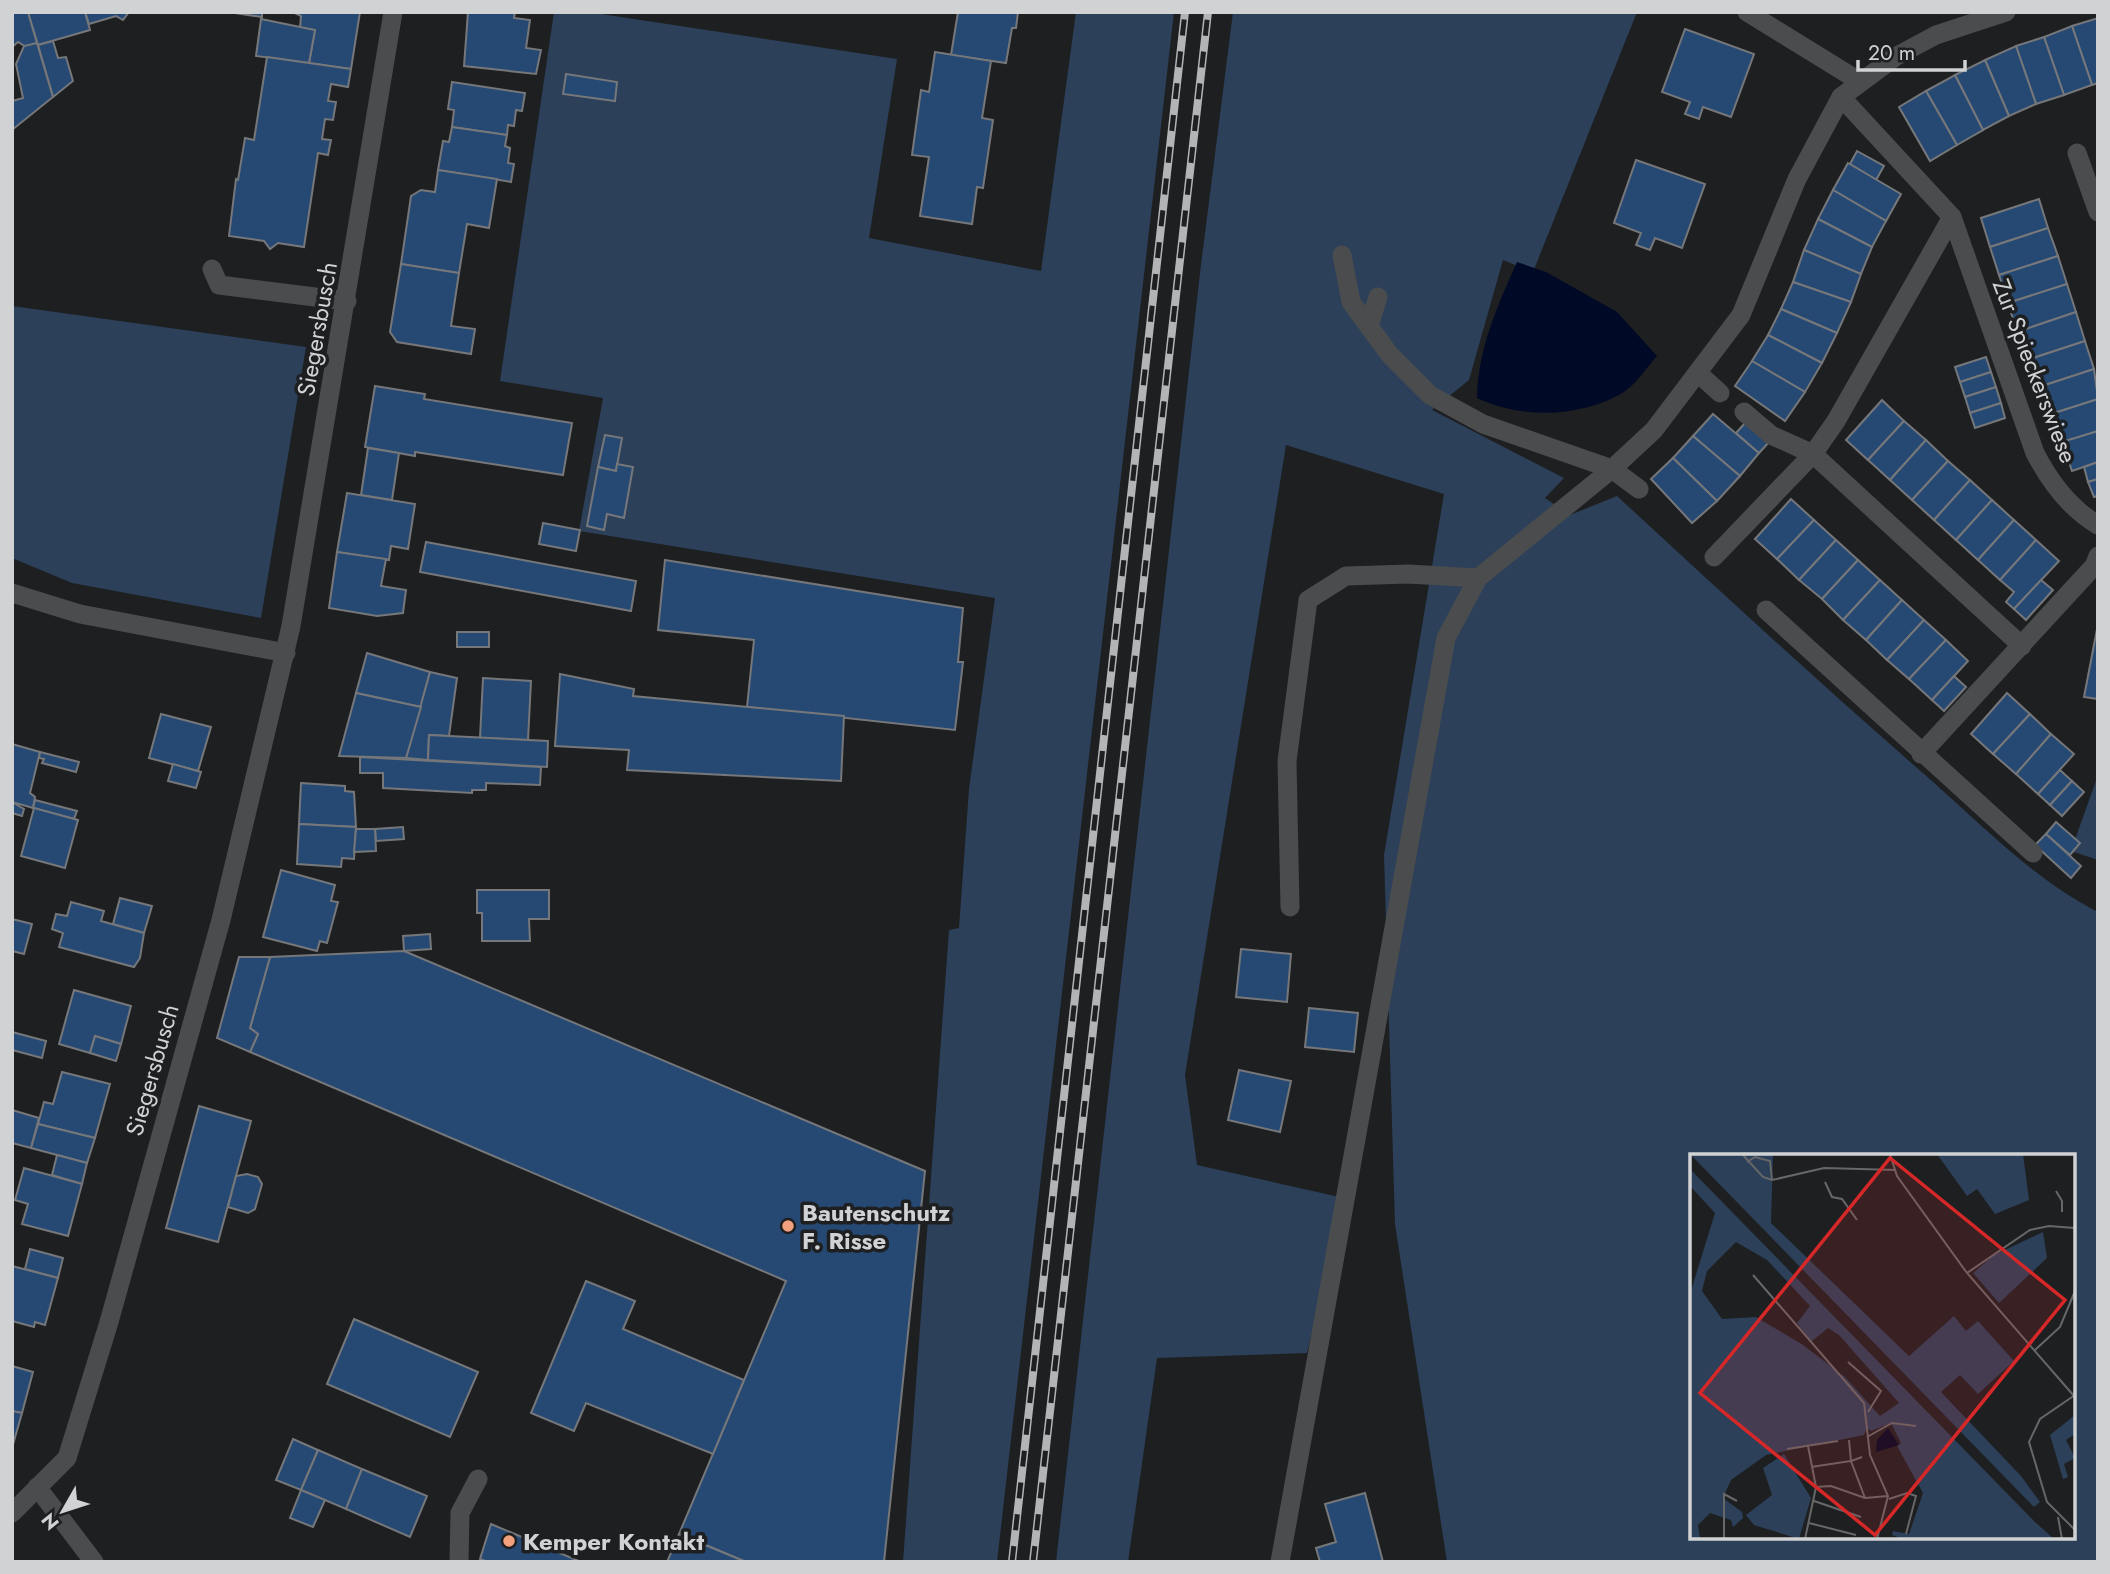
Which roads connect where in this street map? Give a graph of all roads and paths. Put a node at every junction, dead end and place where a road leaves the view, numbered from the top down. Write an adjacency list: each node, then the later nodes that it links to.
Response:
1 (393, 12): 12 (street, Siegersbusch)
2 (1747, 12): 4 (street)
3 (2006, 12): 4 (street)
4 (1859, 81): 5 (street)
5 (1841, 97): 8 (street, Zur Spieckerswiese); 14 (street)
6 (2077, 153): 7 (street)
7 (2098, 212)
8 (1952, 217): 17 (street); 20 (street, Zur Spieckerswiese)
9 (1342, 255): 13 (street)
10 (212, 269): 12 (street)
11 (1378, 297): 13 (street)
12 (347, 301): 27 (street, Siegersbusch)
13 (1369, 326): 18 (street)
14 (1699, 374): 15 (street); 18 (street)
15 (1720, 393)
16 (1744, 412): 17 (street)
17 (1813, 454): 22 (street); 26 (street)
18 (1612, 469): 19 (street); 23 (street)
19 (1639, 489)
20 (2098, 524)
21 (2098, 556): 26 (street)
22 (1714, 557)
23 (1478, 578): 30 (street); 36 (street)
24 (12, 593): 27 (street)
25 (1766, 610): 28 (street)
26 (2022, 646): 28 (street)
27 (286, 653): 32 (street, Siegersbusch)
28 (1921, 754): 29 (street)
29 (2033, 853)
30 (1290, 907)
31 (478, 1479): 35 (street)
32 (37, 1487): 33 (street, Siegersbusch); 34 (street)
33 (12, 1513)
34 (94, 1562)
35 (459, 1562)
36 (1280, 1562)

